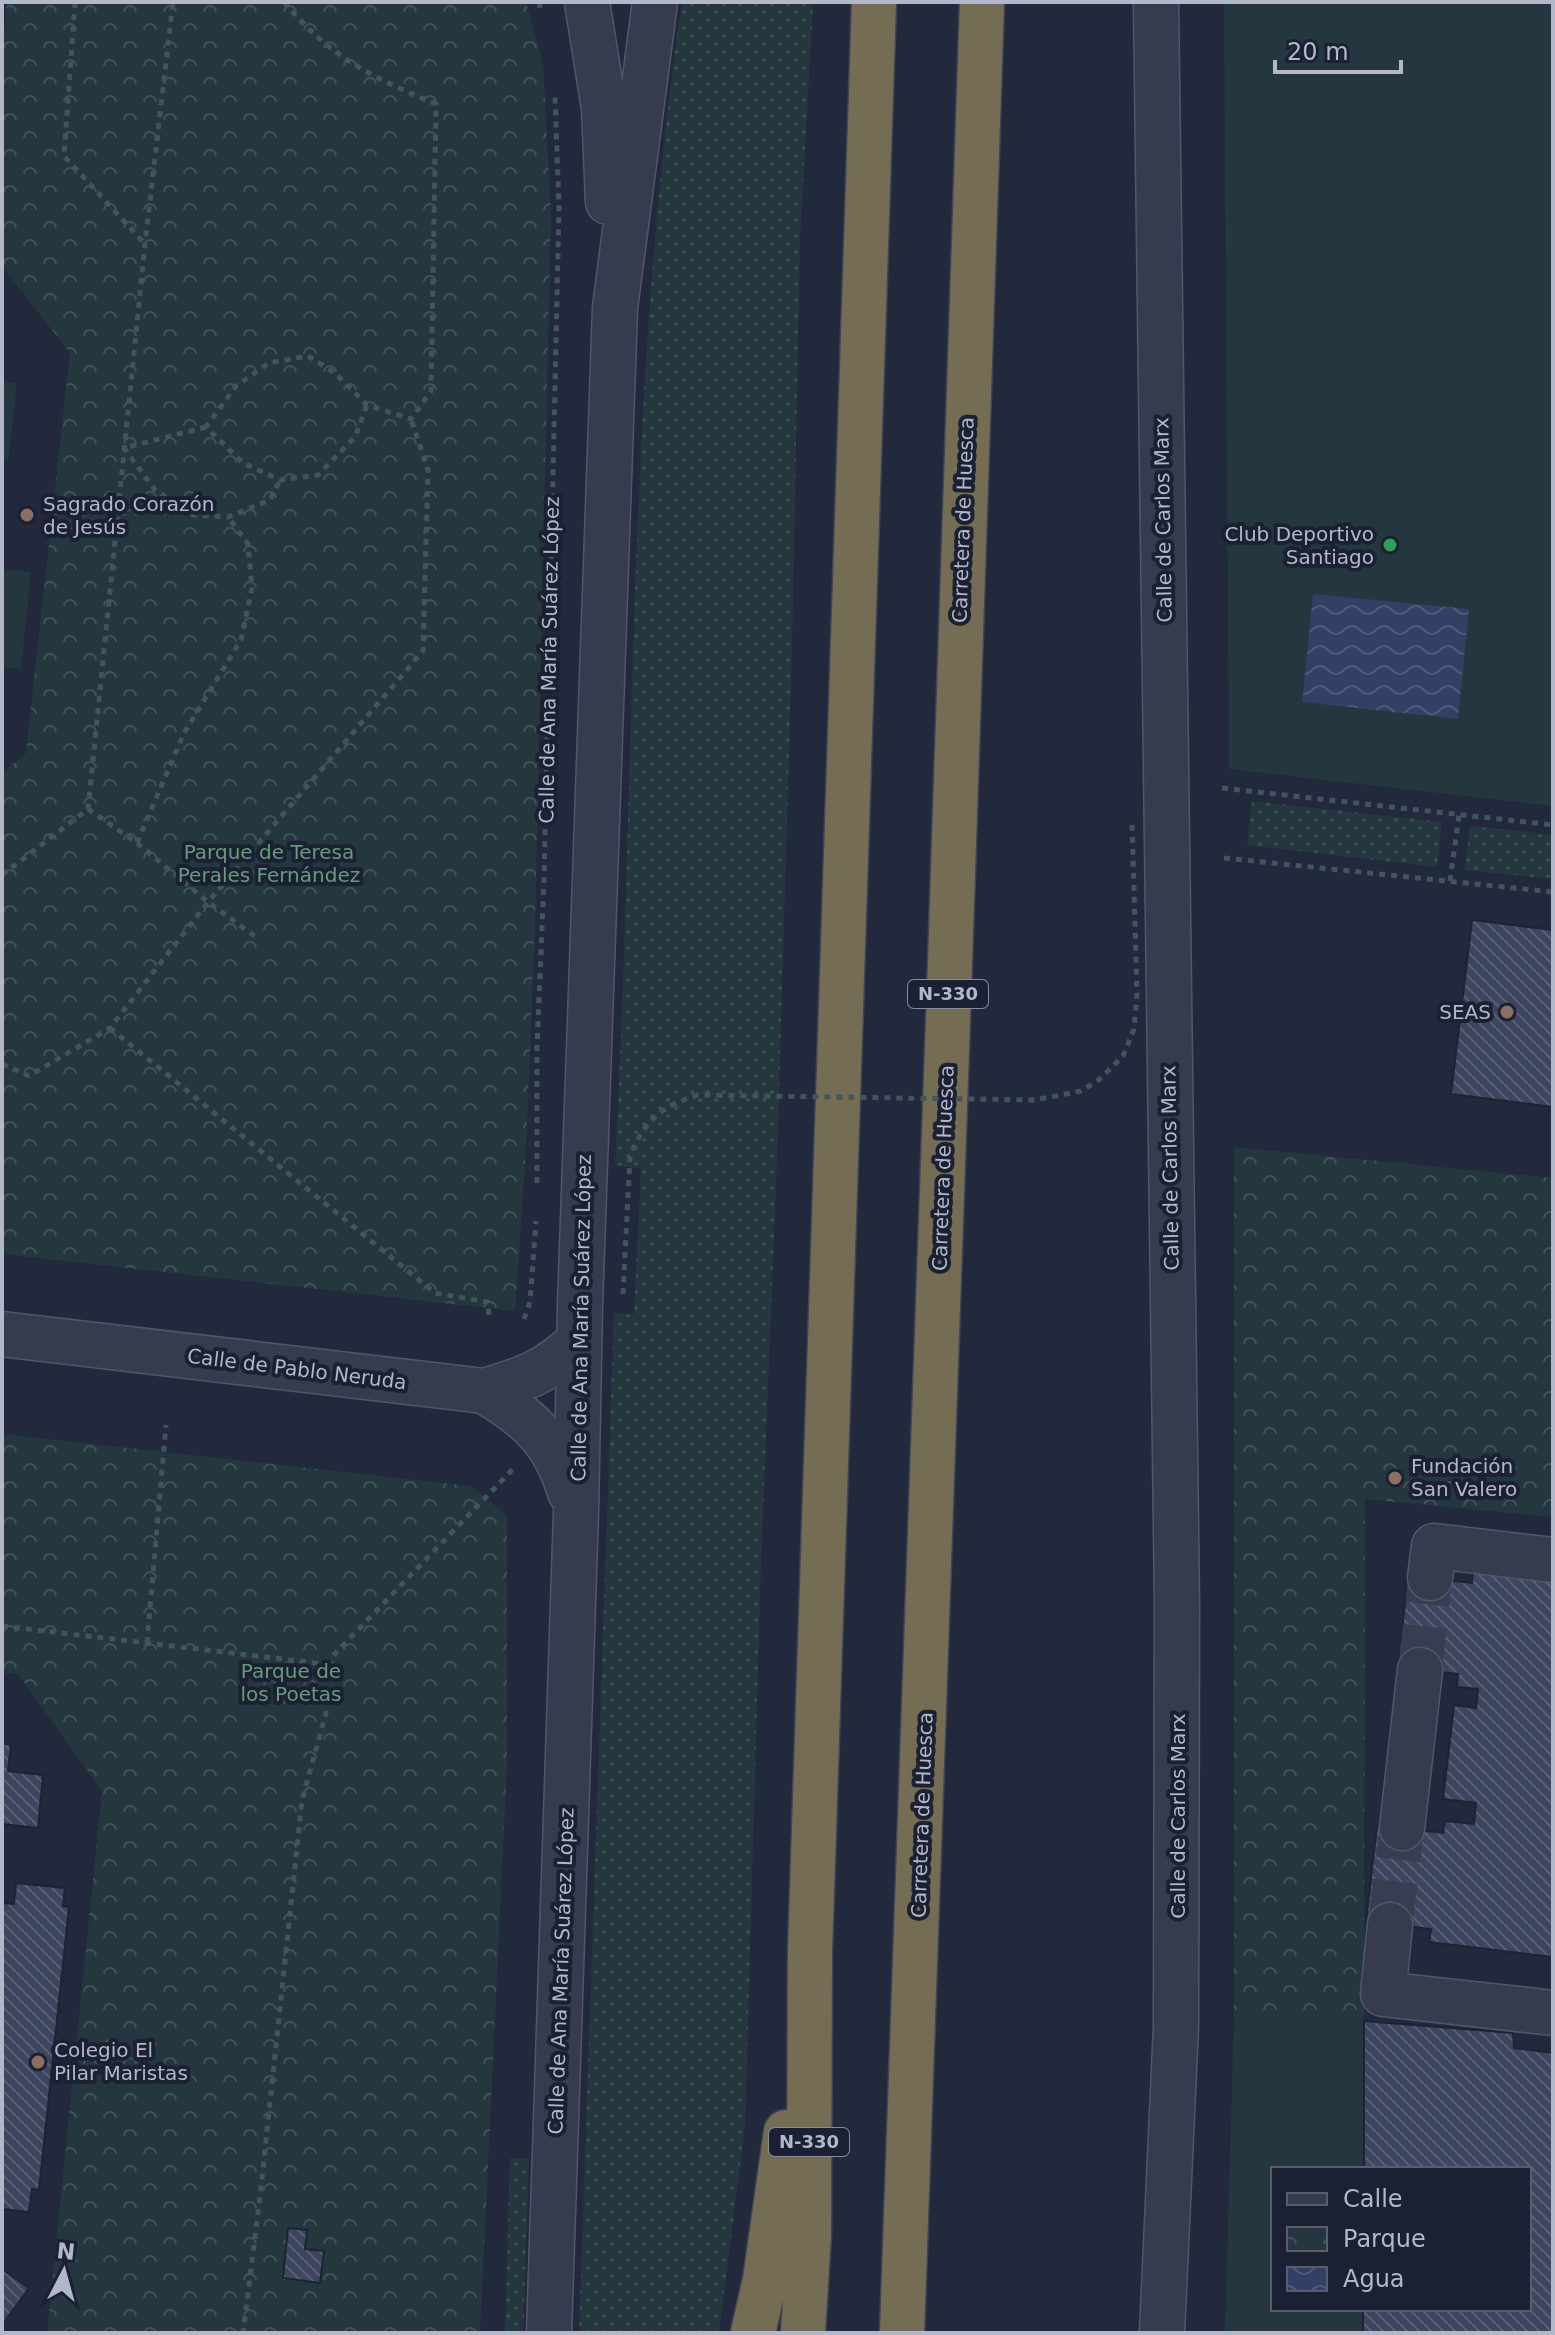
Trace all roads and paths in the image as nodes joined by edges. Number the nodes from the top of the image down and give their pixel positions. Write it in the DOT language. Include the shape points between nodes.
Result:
graph roads {
  1 [pos="75,2"];
  2 [pos="173,2"];
  3 [pos="284,2"];
  4 [pos="539,2"];
  5 [pos="587,2"];
  6 [pos="655,2"];
  7 [pos="874,2"];
  8 [pos="982,2"];
  9 [pos="1156,2"];
  10 [pos="542,15"];
  11 [pos="555,82"];
  12 [pos="145,244"];
  13 [pos="615,308"];
  14 [pos="367,405"];
  15 [pos="411,419"];
  16 [pos="206,427"];
  17 [pos="124,448"];
  18 [pos="280,480"];
  19 [pos="228,517"];
  20 [pos="1222,788"];
  21 [pos="88,809"];
  22 [pos="1459,815"];
  23 [pos="1132,820"];
  24 [pos="1553,825"];
  25 [pos="137,843"];
  26 [pos="1224,858"];
  27 [pos="2,875"];
  28 [pos="1450,881"];
  29 [pos="1553,892"];
  30 [pos="208,902"];
  31 [pos="256,937"];
  32 [pos="110,1028"];
  33 [pos="2,1064"];
  34 [pos="537,1185"];
  35 [pos="536,1215"];
  36 [pos="623,1294"];
  37 [pos="489,1317"];
  38 [pos="524,1319"];
  39 [pos="2,1334"];
  40 [pos="579,1341"];
  41 [pos="484,1391"];
  42 [pos="166,1425"];
  43 [pos="516,1466"];
  44 [pos="576,1512"];
  45 [pos="1553,1560"];
  46 [pos="1430,1578"];
  47 [pos="2,1626"];
  48 [pos="147,1643"];
  49 [pos="325,1664"];
  50 [pos="1420,1670"];
  51 [pos="1402,1828"];
  52 [pos="1390,1925"];
  53 [pos="810,1951"];
  54 [pos="1553,2013"];
  55 [pos="243,2333"];
  56 [pos="549,2333"];
  57 [pos="753,2333"];
  58 [pos="803,2333"];
  59 [pos="902,2333"];
  60 [pos="1162,2333"];
  1 -- 12 [label="path" via="64,156"];
  2 -- 12 [label="path"];
  3 -- 15 [label="path" via="353,66 436,104 431,391"];
  4 -- 10 [label="path"];
  5 -- 13 [label="street, Calle de Ana María Suárez López" via="604,108"];
  6 -- 13 [label="street, Calle de Ana María Suárez López"];
  7 -- 53 [label="highway, N-330"];
  8 -- 59 [label="highway, Carretera de Huesca / N-330"];
  9 -- 60 [label="street, Calle de Carlos Marx" via="1178,1650 1177,2012"];
  11 -- 34 [label="path, Calle de Ana María Suárez López" via="559,207"];
  12 -- 17 [label="path"];
  13 -- 40 [label="street, Calle de Ana María Suárez López"];
  14 -- 15 [label="path"];
  14 -- 16 [label="path" via="335,373 308,356 269,363 236,386"];
  14 -- 18 [label="path" via="355,437 318,475"];
  15 -- 30 [label="path" via="428,470 423,651"];
  16 -- 17 [label="path"];
  16 -- 18 [label="path" via="243,463"];
  17 -- 19 [label="path" via="155,490 193,515"];
  17 -- 21 [label="path"];
  18 -- 19 [label="path" via="270,500"];
  19 -- 25 [label="path" via="248,544 252,588 241,640 184,733"];
  20 -- 22 [label="path"];
  21 -- 25 [label="path"];
  21 -- 27 [label="path"];
  22 -- 24 [label="path"];
  22 -- 28 [label="path"];
  23 -- 36 [label="path, bridge" via="1134,1029 1123,1056 1100,1079 1081,1091 1035,1100 697,1095 672,1103 655,1115 630,1157"];
  25 -- 30 [label="path"];
  26 -- 28 [label="path"];
  28 -- 29 [label="path"];
  30 -- 31 [label="path"];
  30 -- 32 [label="path"];
  32 -- 33 [label="path" via="29,1076"];
  32 -- 37 [label="path" via="435,1293 488,1302"];
  35 -- 38 [label="path" via="530,1302"];
  39 -- 41 [label="street, Calle de Pablo Neruda"];
  40 -- 41 [label="street, Calle de Pablo Neruda" via="539,1373"];
  40 -- 44 [label="street, Calle de Ana María Suárez López"];
  41 -- 44 [label="street, Calle de Ana María Suárez López" via="543,1435 565,1474"];
  42 -- 48 [label="path"];
  43 -- 49 [label="path"];
  44 -- 56 [label="street, Calle de Ana María Suárez López"];
  45 -- 46 [label="street" via="1434,1546"];
  47 -- 48 [label="path"];
  48 -- 49 [label="path"];
  49 -- 55 [label="path" via="326,1713 302,1800"];
  50 -- 51 [label="street"];
  52 -- 54 [label="street" via="1383,1994"];
  53 -- 57 [label="highway" via="773,2233"];
  53 -- 58 [label="highway, N-330" via="809,2234"];
}
